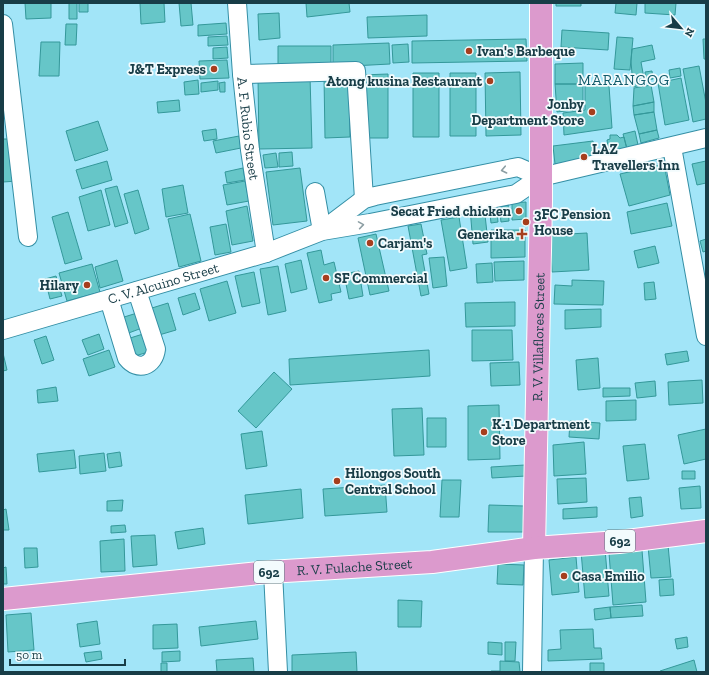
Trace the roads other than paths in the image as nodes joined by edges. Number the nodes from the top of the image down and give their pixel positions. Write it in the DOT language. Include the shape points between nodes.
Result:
graph roads {
  1 [pos="237,3"];
  2 [pos="541,3"];
  3 [pos="3,24"];
  4 [pos="242,74"];
  5 [pos="706,138"];
  6 [pos="672,147"];
  7 [pos="541,177"];
  8 [pos="315,192"];
  9 [pos="364,199"];
  10 [pos="322,231"];
  11 [pos="28,236"];
  12 [pos="266,253"];
  13 [pos="138,291"];
  14 [pos="109,299"];
  15 [pos="3,330"];
  16 [pos="706,336"];
  17 [pos="706,531"];
  18 [pos="534,548"];
  19 [pos="273,572"];
  20 [pos="3,599"];
  21 [pos="278,672"];
  22 [pos="532,672"];
  1 -- 4 [label="street, A. F. Rubio Street"];
  2 -- 7 [label="main road, R. V. Villaflores Street"];
  3 -- 11 [label="street"];
  4 -- 9 [label="street" via="356,71"];
  4 -- 12 [label="street, A. F. Rubio Street" via="250,150"];
  5 -- 6 [label="street, C. V. Alcuino Street"];
  6 -- 7 [label="street, C. V. Alcuino Street"];
  6 -- 16 [label="street"];
  7 -- 9 [label="street, C. V. Alcuino Street, one-way" via="518,167"];
  10 -- 7 [label="street, C. V. Alcuino Street, one-way" via="516,194"];
  7 -- 18 [label="main road, R. V. Villaflores Street"];
  8 -- 10 [label="street"];
  9 -- 10 [label="street, C. V. Alcuino Street"];
  10 -- 12 [label="street, C. V. Alcuino Street"];
  12 -- 13 [label="street, C. V. Alcuino Street"];
  13 -- 14 [label="street, C. V. Alcuino Street"];
  13 -- 14 [label="street" via="156,349 153,359 146,365 135,365 127,358"];
  14 -- 15 [label="street, C. V. Alcuino Street"];
  17 -- 18 [label="main road, R. V. Fulache Street / 692" via="619,542"];
  18 -- 19 [label="main road, R. V. Fulache Street / 692" via="432,562"];
  18 -- 22 [label="street, R. V. Villaflores Street"];
  19 -- 20 [label="main road, R. V. Fulache Street / 692"];
  19 -- 21 [label="street"];
}
